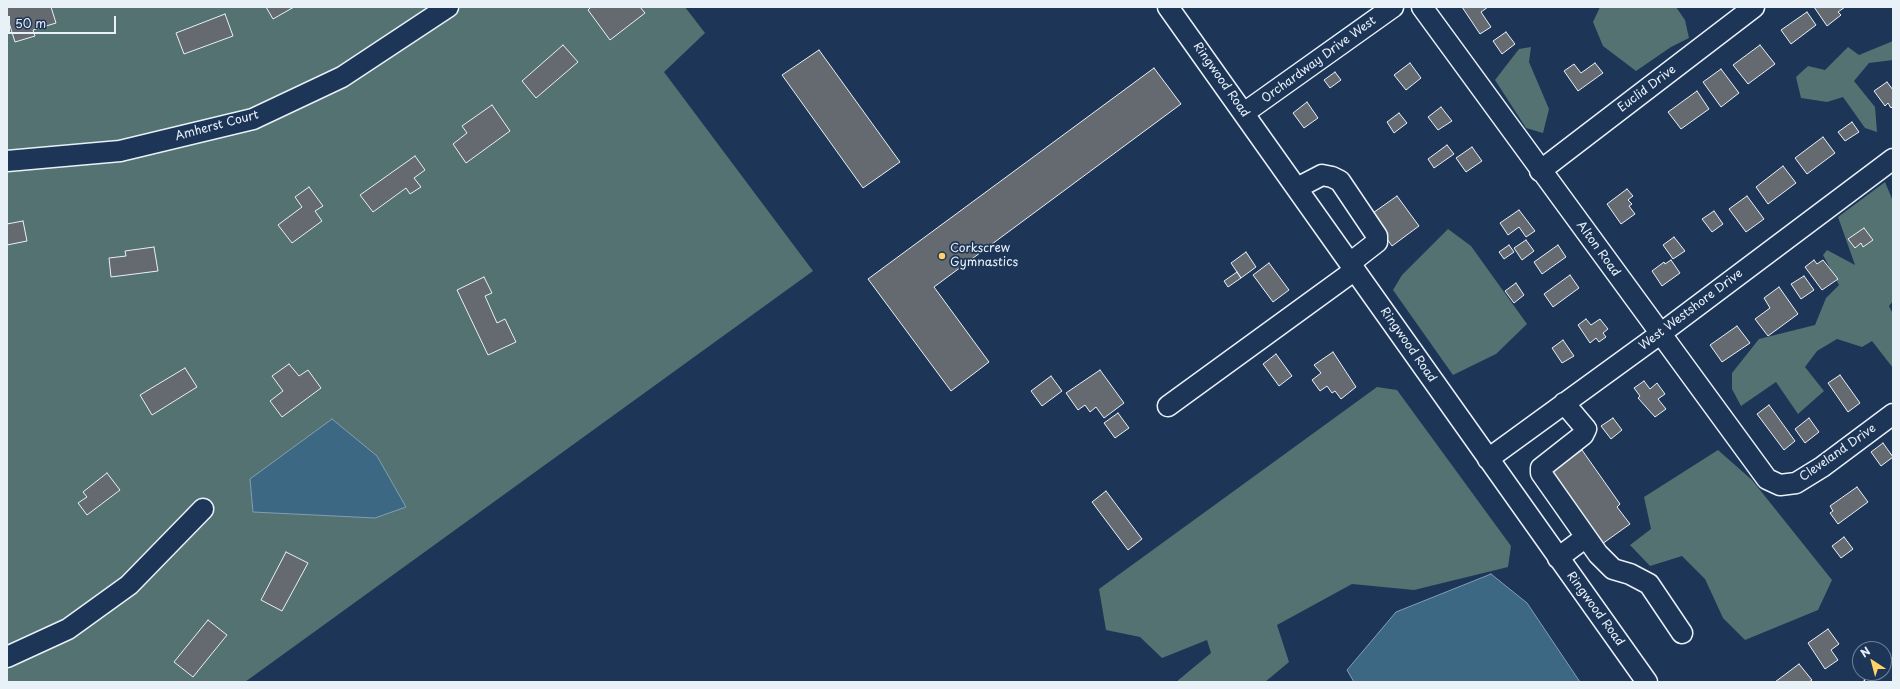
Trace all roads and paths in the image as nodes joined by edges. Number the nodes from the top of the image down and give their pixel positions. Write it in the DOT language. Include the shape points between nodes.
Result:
graph roads {
  1 [pos="448,7"];
  2 [pos="1168,7"];
  3 [pos="1393,7"];
  4 [pos="1422,7"];
  5 [pos="1754,7"];
  6 [pos="1244,113"];
  7 [pos="1893,159"];
  8 [pos="7,161"];
  9 [pos="1540,171"];
  10 [pos="1297,188"];
  11 [pos="1352,266"];
  12 [pos="1660,334"];
  13 [pos="1564,403"];
  14 [pos="1168,406"];
  15 [pos="1893,414"];
  16 [pos="1488,460"];
  17 [pos="1780,484"];
  18 [pos="203,509"];
  19 [pos="1586,536"];
  20 [pos="1558,558"];
  21 [pos="1682,633"];
  22 [pos="7,657"];
  23 [pos="1893,669"];
  24 [pos="1647,682"];
  25 [pos="1875,682"];
  1 -- 8 [label="street, Amherst Court" via="342,77 252,119 120,151"];
  2 -- 6 [label="street, Ringwood Road"];
  3 -- 6 [label="street, Orchardway Drive West"];
  4 -- 9 [label="street, Alton Road"];
  5 -- 9 [label="street, Euclid Drive"];
  6 -- 10 [label="street, Ringwood Road"];
  7 -- 12 [label="street, West Westshore Drive"];
  9 -- 12 [label="street, Alton Road"];
  10 -- 11 [label="street, Ringwood Road"];
  10 -- 11 [label="street" via="1322,175 1340,181 1377,236 1377,242"];
  11 -- 14 [label="street"];
  11 -- 16 [label="street, Ringwood Road"];
  12 -- 13 [label="street, West Westshore Drive"];
  12 -- 17 [label="street, Alton Road" via="1767,479"];
  13 -- 16 [label="street, West Westshore Drive"];
  13 -- 19 [label="street" via="1586,429 1541,468 1541,473"];
  15 -- 17 [label="street, Cleveland Drive" via="1822,467 1796,483"];
  16 -- 20 [label="street, Ringwood Road"];
  18 -- 22 [label="street" via="129,585 68,629"];
  19 -- 20 [label="street"];
  19 -- 21 [label="street" via="1598,554 1613,569 1649,584"];
  20 -- 24 [label="street, Ringwood Road"];
  23 -- 25 [label="street"];
}
